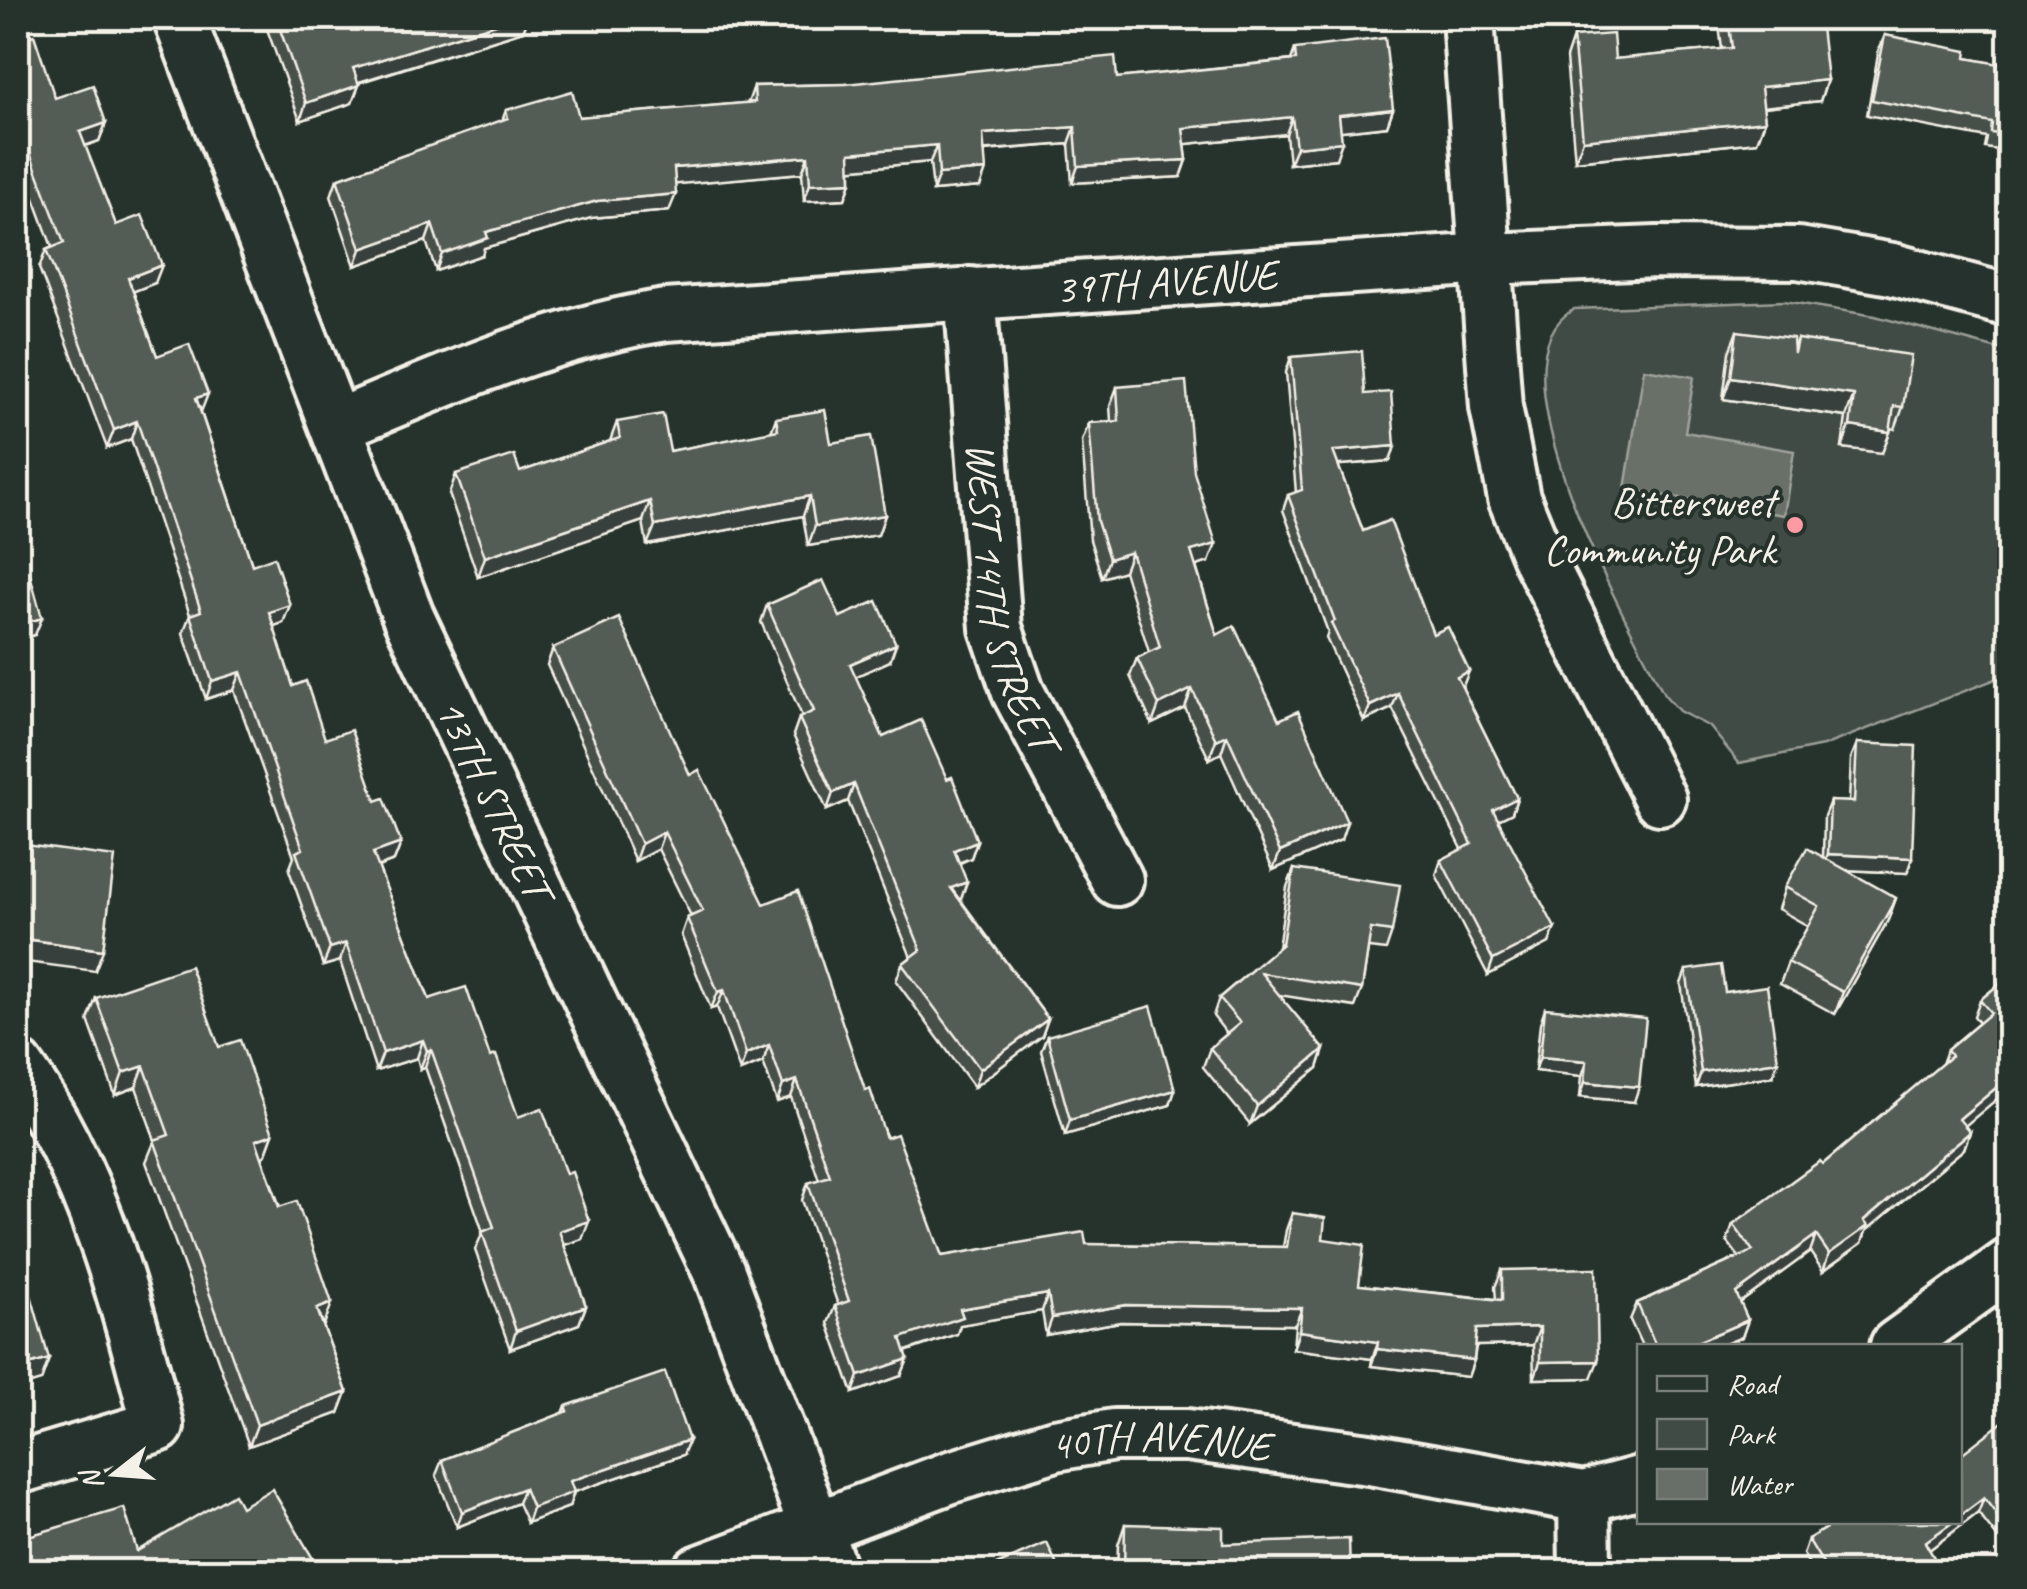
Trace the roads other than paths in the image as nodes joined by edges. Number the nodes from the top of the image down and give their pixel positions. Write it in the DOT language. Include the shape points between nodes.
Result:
graph roads {
  1 [pos="179,18"];
  2 [pos="1468,18"];
  3 [pos="1486,259"];
  4 [pos="970,293"];
  5 [pos="2010,301"];
  6 [pos="338,424"];
  7 [pos="1660,799"];
  8 [pos="1117,880"];
  9 [pos="18,1067"];
  10 [pos="2010,1264"];
  11 [pos="1899,1344"];
  12 [pos="18,1468"];
  13 [pos="1637,1483"];
  14 [pos="1584,1496"];
  15 [pos="824,1549"];
  16 [pos="698,1572"];
  17 [pos="1585,1572"];
  1 -- 6 [label="street, 13TH STREET"];
  2 -- 3 [label="street"];
  3 -- 4 [label="street, 39TH AVENUE"];
  3 -- 5 [label="street, 39TH AVENUE" via="1798,253 1892,268"];
  3 -- 7 [label="street" via="1496,407 1514,498"];
  4 -- 6 [label="street, 39TH AVENUE" via="610,323 485,363"];
  4 -- 8 [label="street, WEST 14TH STREET" via="996,628 1018,692"];
  6 -- 15 [label="street, 13TH STREET" via="408,616 719,1272"];
  9 -- 12 [label="street" via="48,1108 123,1289 158,1426"];
  10 -- 11 [label="street"];
  13 -- 14 [label="street, 40TH AVENUE"];
  14 -- 15 [label="street, 40TH AVENUE" via="1368,1459 1205,1438 1114,1435 1037,1450"];
  14 -- 17 [label="street"];
  15 -- 16 [label="street, 40TH AVENUE"];
}
